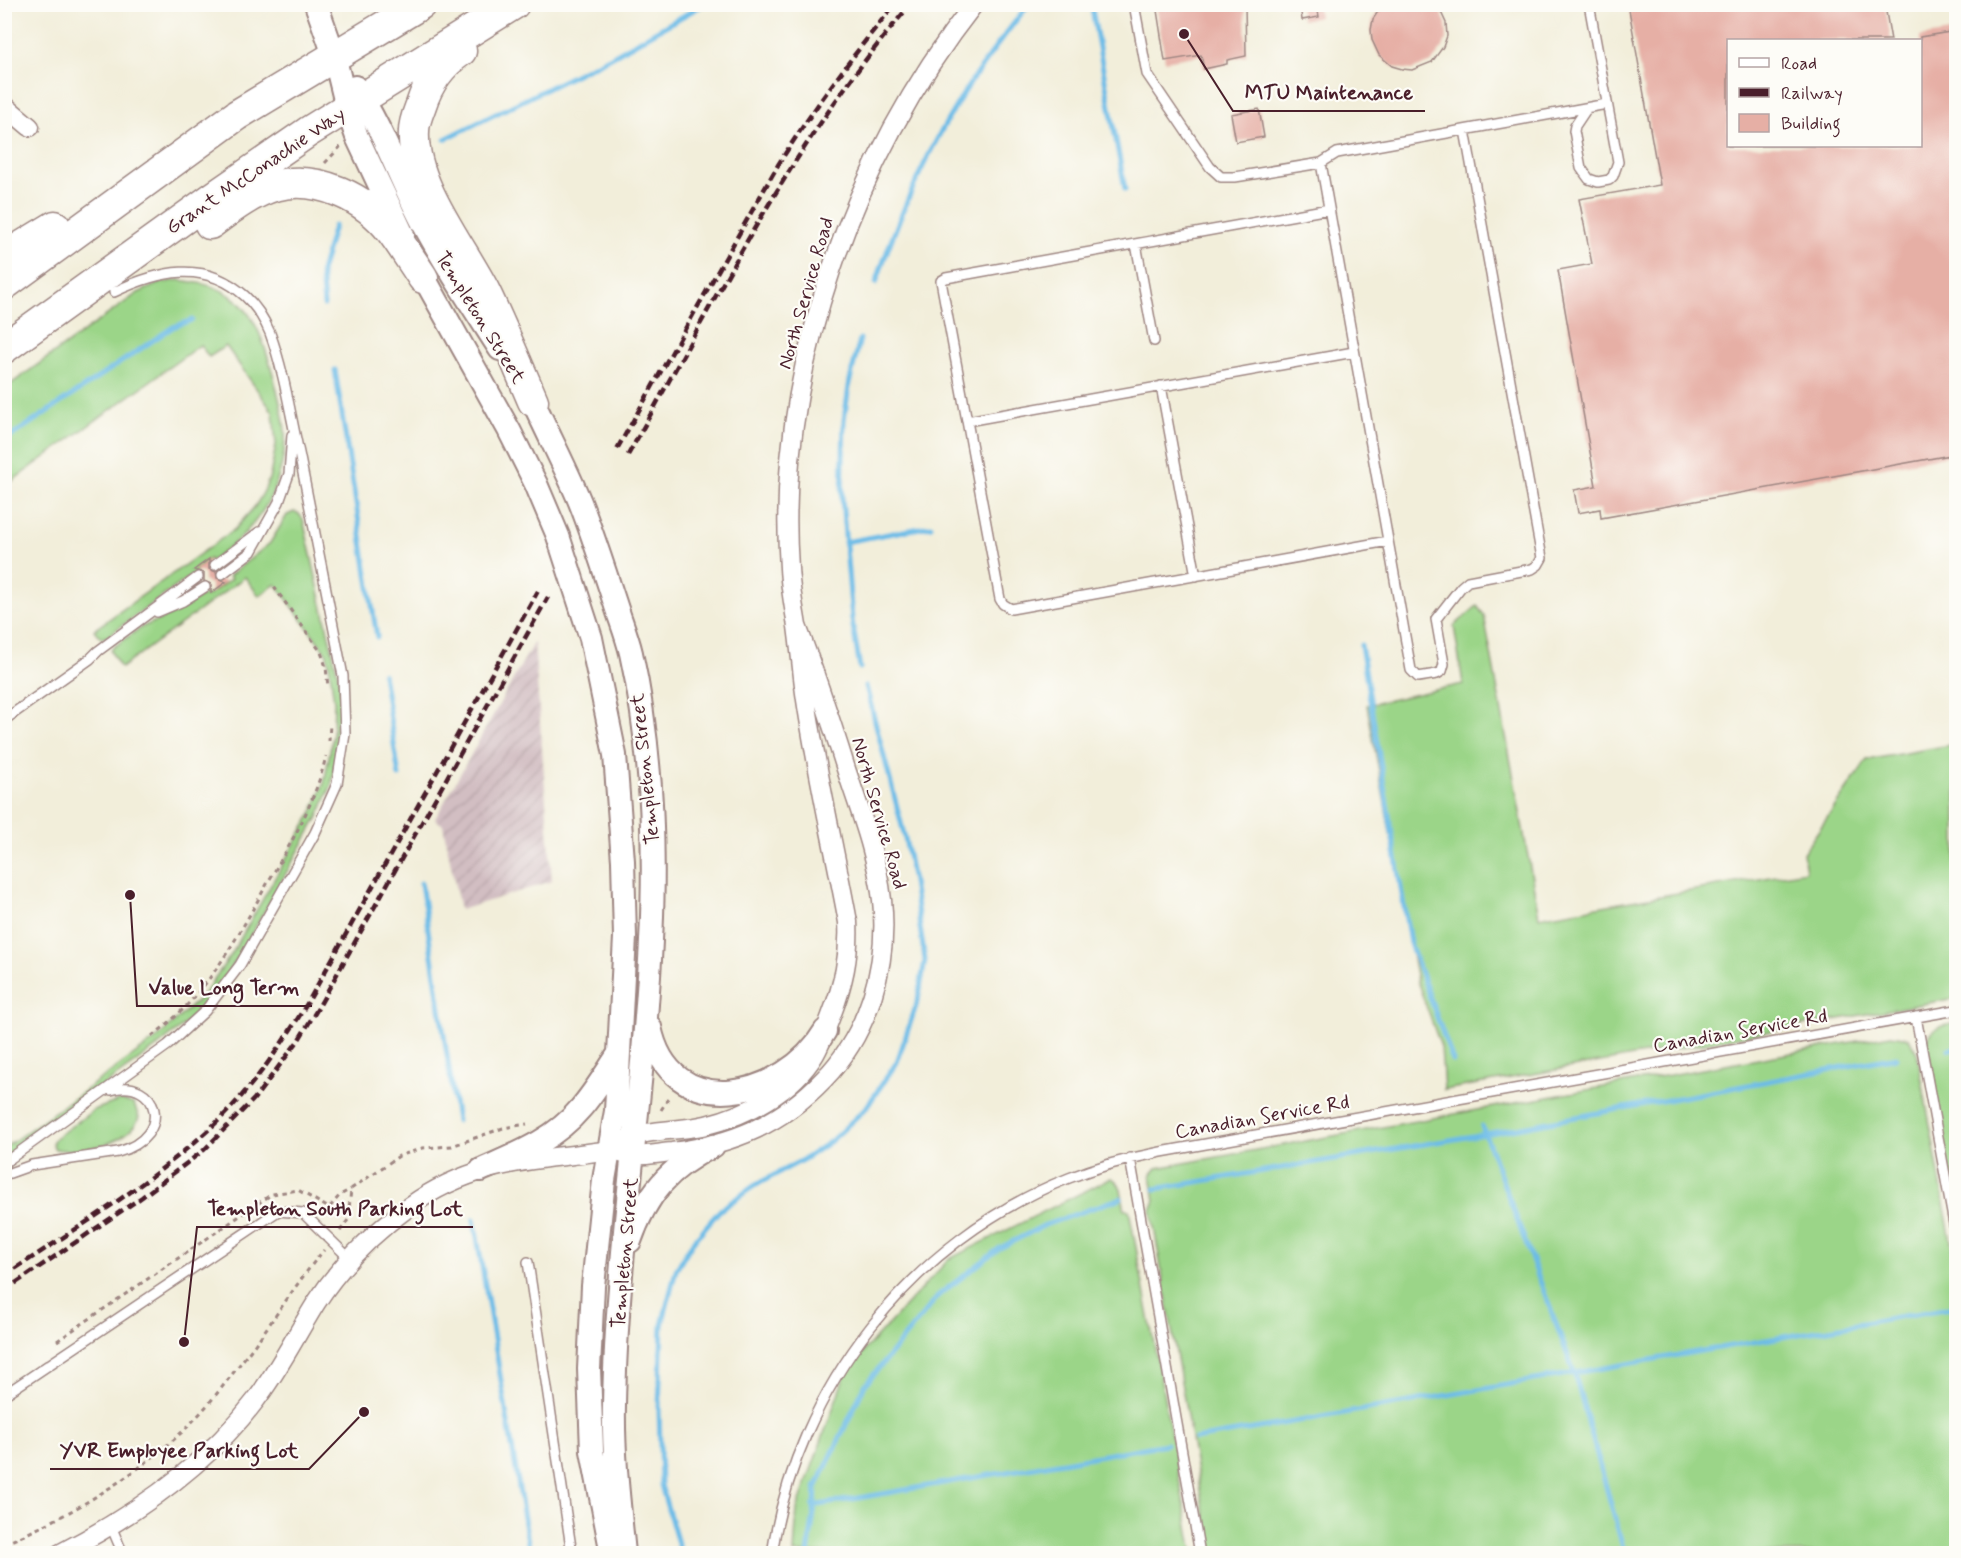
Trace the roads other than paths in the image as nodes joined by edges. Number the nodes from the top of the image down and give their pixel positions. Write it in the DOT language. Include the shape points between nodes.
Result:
graph roads {
  1 [pos="316,4"];
  2 [pos="421,4"];
  3 [pos="514,4"];
  4 [pos="535,4"];
  5 [pos="974,4"];
  6 [pos="1134,4"];
  7 [pos="1589,4"];
  8 [pos="334,55"];
  9 [pos="355,103"];
  10 [pos="1607,104"];
  11 [pos="4,105"];
  12 [pos="1587,108"];
  13 [pos="237,115"];
  14 [pos="30,128"];
  15 [pos="1465,130"];
  16 [pos="1321,163"];
  17 [pos="1329,209"];
  18 [pos="1136,244"];
  19 [pos="4,257"];
  20 [pos="423,278"];
  21 [pos="4,285"];
  22 [pos="114,292"];
  23 [pos="1154,341"];
  24 [pos="4,348"];
  25 [pos="1354,352"];
  26 [pos="4,364"];
  27 [pos="1161,386"];
  28 [pos="533,400"];
  29 [pos="967,421"];
  30 [pos="292,423"];
  31 [pos="269,522"];
  32 [pos="1388,541"];
  33 [pos="215,565"];
  34 [pos="222,574"];
  35 [pos="1196,576"];
  36 [pos="198,577"];
  37 [pos="205,587"];
  38 [pos="147,616"];
  39 [pos="797,626"];
  40 [pos="4,720"];
  41 [pos="646,1010"];
  42 [pos="1956,1010"];
  43 [pos="1917,1017"];
  44 [pos="825,1031"];
  45 [pos="618,1055"];
  46 [pos="106,1091"];
  47 [pos="634,1145"];
  48 [pos="713,1146"];
  49 [pos="609,1151"];
  50 [pos="1130,1158"];
  51 [pos="4,1163"];
  52 [pos="481,1170"];
  53 [pos="4,1175"];
  54 [pos="1956,1236"];
  55 [pos="349,1258"];
  56 [pos="528,1262"];
  57 [pos="620,1292"];
  58 [pos="4,1395"];
  59 [pos="111,1526"];
  60 [pos="122,1553"];
  61 [pos="59,1554"];
  62 [pos="572,1554"];
  63 [pos="612,1554"];
  64 [pos="624,1554"];
  65 [pos="772,1554"];
  66 [pos="1200,1554"];
  1 -- 8 [label="street, Templeton Street"];
  2 -- 8 [label="main road"];
  3 -- 9 [label="main road, Grant McConachie Way"];
  4 -- 28 [label="main road" via="446,63 428,87 413,134 422,179 484,292"];
  5 -- 39 [label="street, North Service Road" via="887,138 852,213 826,288 806,363 789,476 789,570"];
  6 -- 16 [label="lane" via="1147,74 1217,174 1226,178"];
  7 -- 10 [label="lane"];
  8 -- 9 [label="street, Templeton Street"];
  8 -- 13 [label="main road"];
  9 -- 20 [label="street, Templeton Street" via="357,137"];
  9 -- 24 [label="main road, Grant McConachie Way" via="211,199"];
  9 -- 28 [label="street, Templeton Street" via="468,300"];
  10 -- 12 [label="lane"];
  10 -- 12 [label="lane" via="1617,167 1613,176 1603,181 1589,179 1581,168 1574,131"];
  11 -- 14 [label="street"];
  12 -- 15 [label="lane"];
  13 -- 19 [label="main road"];
  13 -- 21 [label="main road"];
  15 -- 16 [label="lane" via="1337,153"];
  15 -- 32 [label="lane" via="1542,558 1532,569 1464,584 1436,619 1442,670 1418,677 1411,670"];
  16 -- 17 [label="lane"];
  17 -- 18 [label="lane"];
  17 -- 25 [label="lane"];
  18 -- 23 [label="lane"];
  18 -- 29 [label="lane" via="941,281"];
  20 -- 22 [label="main road" via="391,231 367,208 333,190 300,183 272,187 236,205"];
  20 -- 45 [label="street, Templeton Street" via="536,484 558,536 591,638 615,755 620,810 625,937"];
  22 -- 26 [label="main road"];
  22 -- 30 [label="lane" via="152,276 182,271 211,276 237,289 255,307 269,333"];
  25 -- 27 [label="lane"];
  25 -- 32 [label="lane"];
  27 -- 29 [label="lane"];
  27 -- 35 [label="lane"];
  28 -- 41 [label="street, Templeton Street" via="580,502 631,652 652,825"];
  29 -- 35 [label="lane" via="1000,599 1006,607 1016,609"];
  30 -- 31 [label="lane" via="289,474"];
  30 -- 46 [label="lane" via="343,676 345,734 336,784 315,832 220,993 192,1025"];
  31 -- 33 [label="lane"];
  31 -- 34 [label="lane" via="251,552"];
  32 -- 35 [label="lane"];
  36 -- 38 [label="lane"];
  37 -- 38 [label="lane"];
  38 -- 40 [label="lane"];
  39 -- 44 [label="street, North Service Road" via="806,695 849,922 845,972"];
  39 -- 48 [label="street, North Service Road" via="873,854 883,912 880,966 862,1023 831,1072 806,1098 777,1118"];
  41 -- 44 [label="street" via="656,1048 666,1066 681,1080 721,1094 758,1085 787,1071 811,1052"];
  41 -- 47 [label="street, Templeton Street"];
  42 -- 43 [label="lane, Canadian Service Rd"];
  43 -- 50 [label="lane, Canadian Service Rd"];
  43 -- 54 [label="lane"];
  44 -- 47 [label="street, North Service Road" via="796,1077 745,1113"];
  45 -- 49 [label="street, Templeton Street" via="616,1111"];
  45 -- 52 [label="street" via="580,1109 562,1126 534,1146"];
  46 -- 51 [label="lane"];
  46 -- 53 [label="lane" via="131,1088 149,1098 154,1120 143,1141 118,1152 32,1165"];
  47 -- 48 [label="street, North Service Road"];
  47 -- 49 [label="street"];
  47 -- 57 [label="street, Templeton Street"];
  48 -- 57 [label="street" via="683,1162 654,1191 627,1249"];
  49 -- 52 [label="street" via="514,1161"];
  49 -- 63 [label="street, Templeton Street" via="593,1286 589,1369 592,1451"];
  50 -- 65 [label="lane, Canadian Service Rd" via="1068,1178 1000,1212 940,1255 895,1297 854,1348 817,1410 783,1500"];
  50 -- 66 [label="lane"];
  52 -- 55 [label="street" via="416,1202"];
  55 -- 58 [label="lane" via="303,1213 278,1211"];
  55 -- 59 [label="street" via="239,1422 188,1472"];
  56 -- 62 [label="lane"];
  57 -- 64 [label="street, Templeton Street" via="614,1408"];
  59 -- 60 [label="lane"];
  59 -- 61 [label="street"];
}
